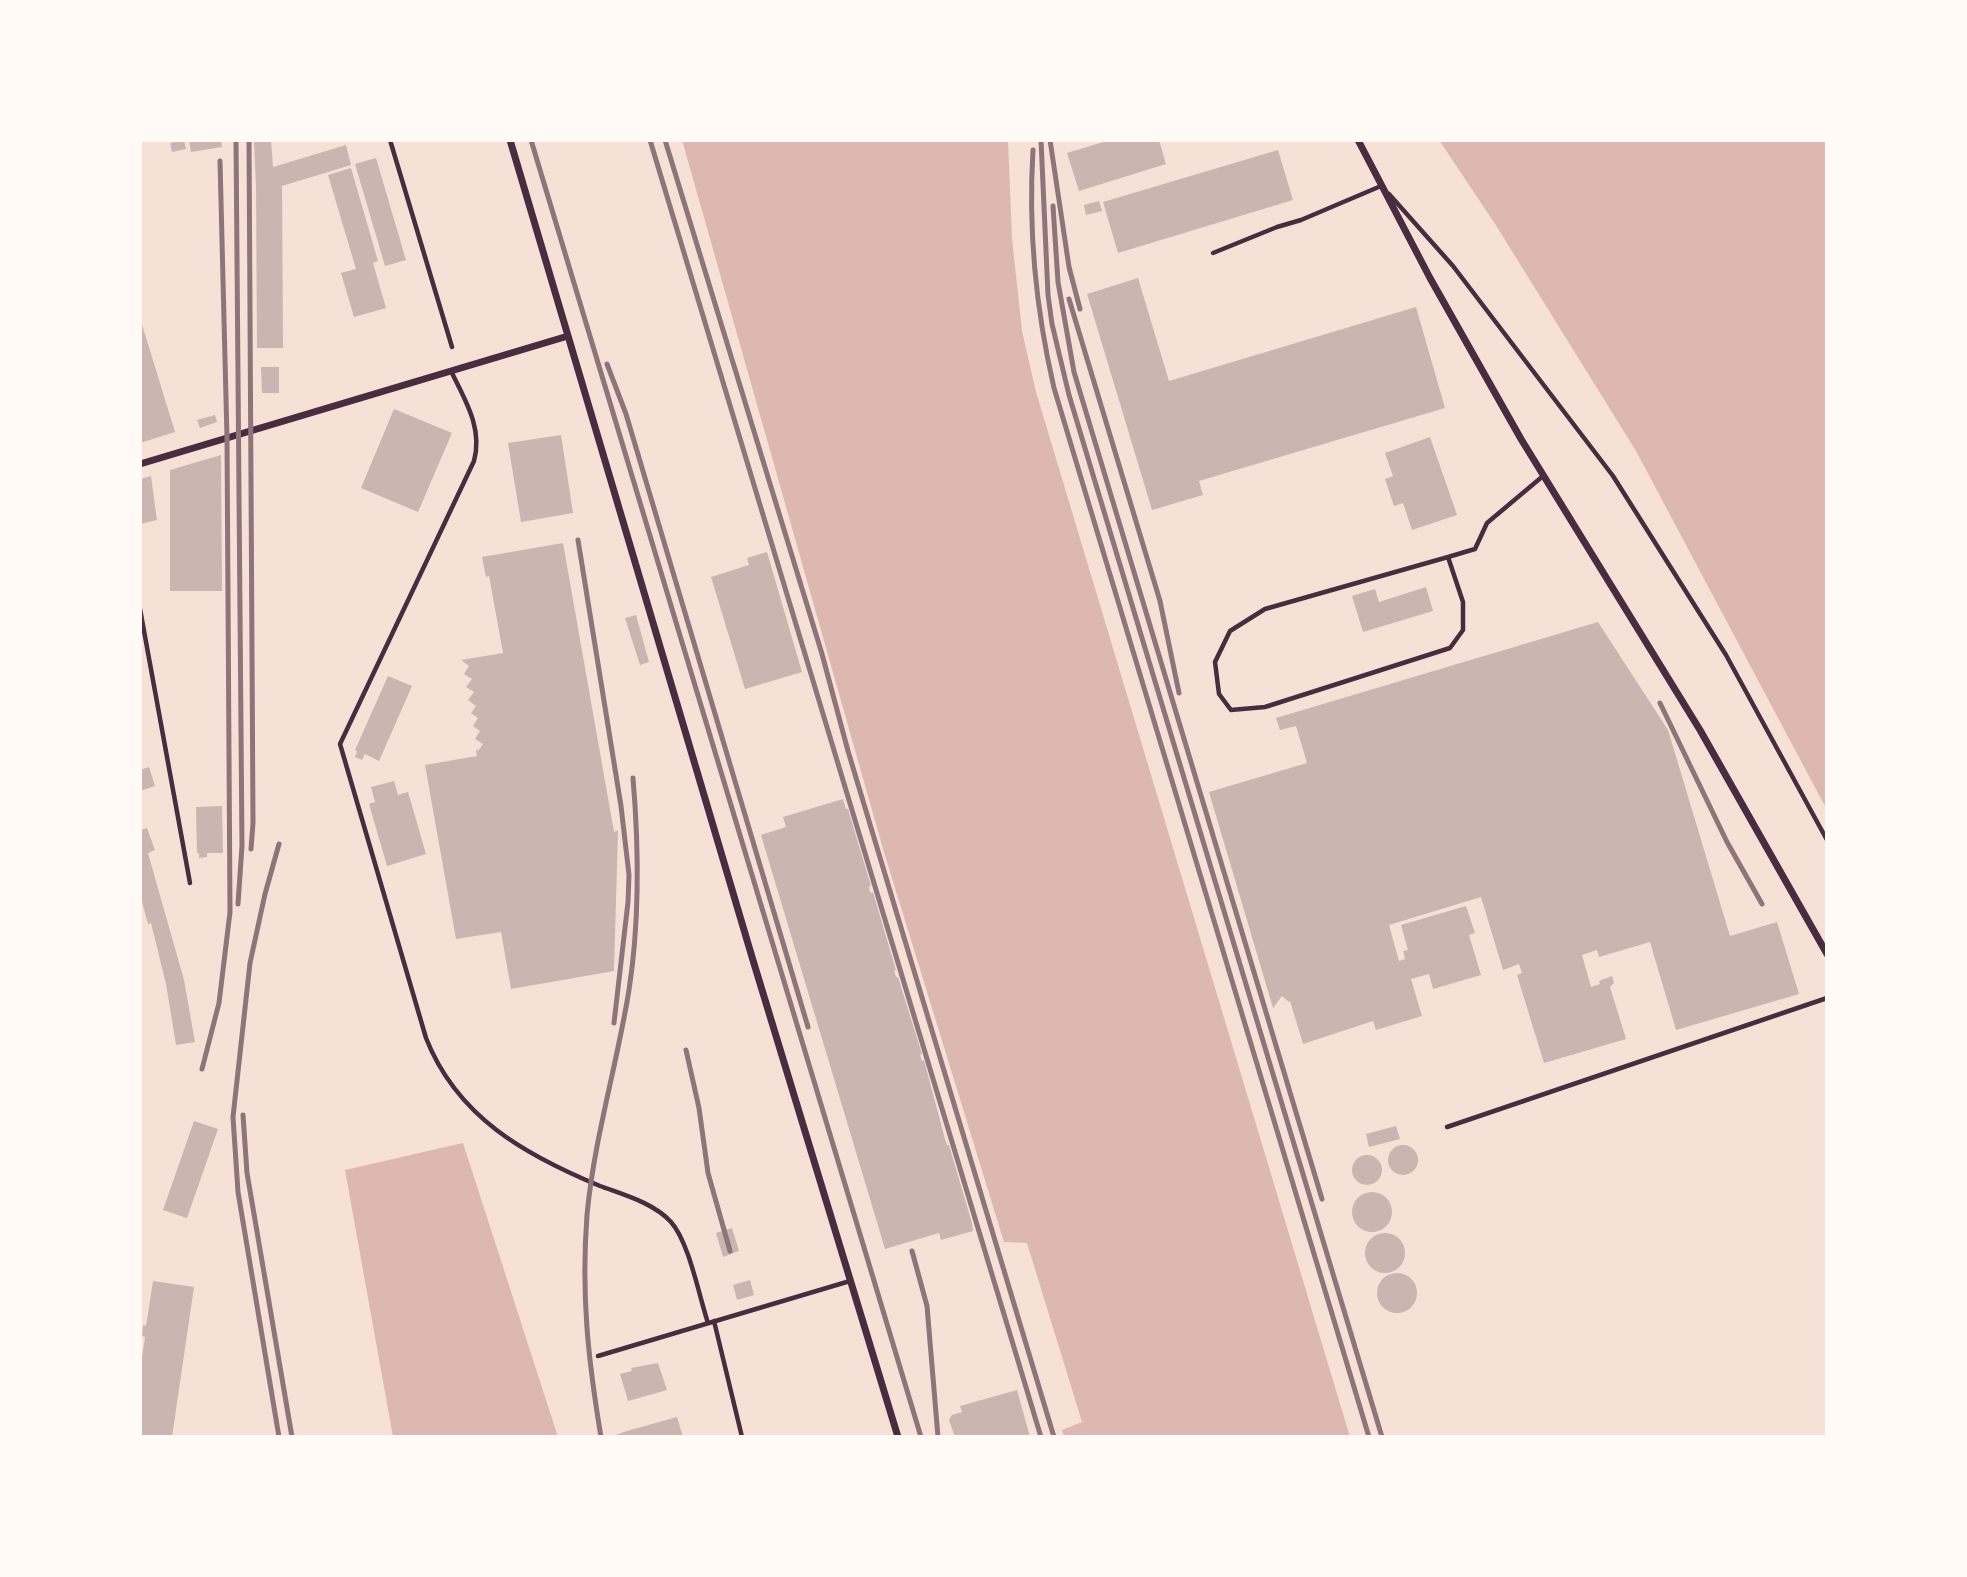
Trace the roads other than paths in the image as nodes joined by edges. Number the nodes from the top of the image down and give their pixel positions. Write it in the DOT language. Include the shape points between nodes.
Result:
graph roads {
  1 [pos="390,140"];
  2 [pos="510,140"];
  3 [pos="1358,140"];
  4 [pos="1381,185"];
  5 [pos="1213,253"];
  6 [pos="568,336"];
  7 [pos="452,347"];
  8 [pos="451,371"];
  9 [pos="140,464"];
  10 [pos="1543,476"];
  11 [pos="1448,557"];
  12 [pos="140,609"];
  13 [pos="1827,839"];
  14 [pos="190,883"];
  15 [pos="1827,954"];
  16 [pos="1827,998"];
  17 [pos="1447,1126"];
  18 [pos="850,1281"];
  19 [pos="711,1322"];
  20 [pos="598,1356"];
  21 [pos="742,1437"];
  22 [pos="898,1437"];
  1 -- 7 [label="lane"];
  2 -- 6 [label="street"];
  3 -- 4 [label="street"];
  4 -- 5 [label="lane"];
  4 -- 10 [label="street"];
  4 -- 13 [label="lane" via="1453,266 1613,476 1726,655"];
  6 -- 8 [label="street"];
  6 -- 18 [label="street"];
  8 -- 9 [label="street"];
  8 -- 19 [label="lane" via="471,411 477,449 474,461 340,744 426,1038 443,1075 482,1120 520,1148 649,1206 669,1220 681,1236"];
  10 -- 11 [label="lane" via="1487,523 1475,549"];
  10 -- 15 [label="street" via="1700,730"];
  11 -- 11 [label="lane" via="1265,609 1230,631 1215,662 1219,694 1231,710 1265,707 1450,648 1463,630 1463,602"];
  12 -- 14 [label="lane"];
  16 -- 17 [label="lane"];
  18 -- 19 [label="lane"];
  18 -- 22 [label="street"];
  19 -- 20 [label="lane"];
  19 -- 21 [label="lane"];
}
